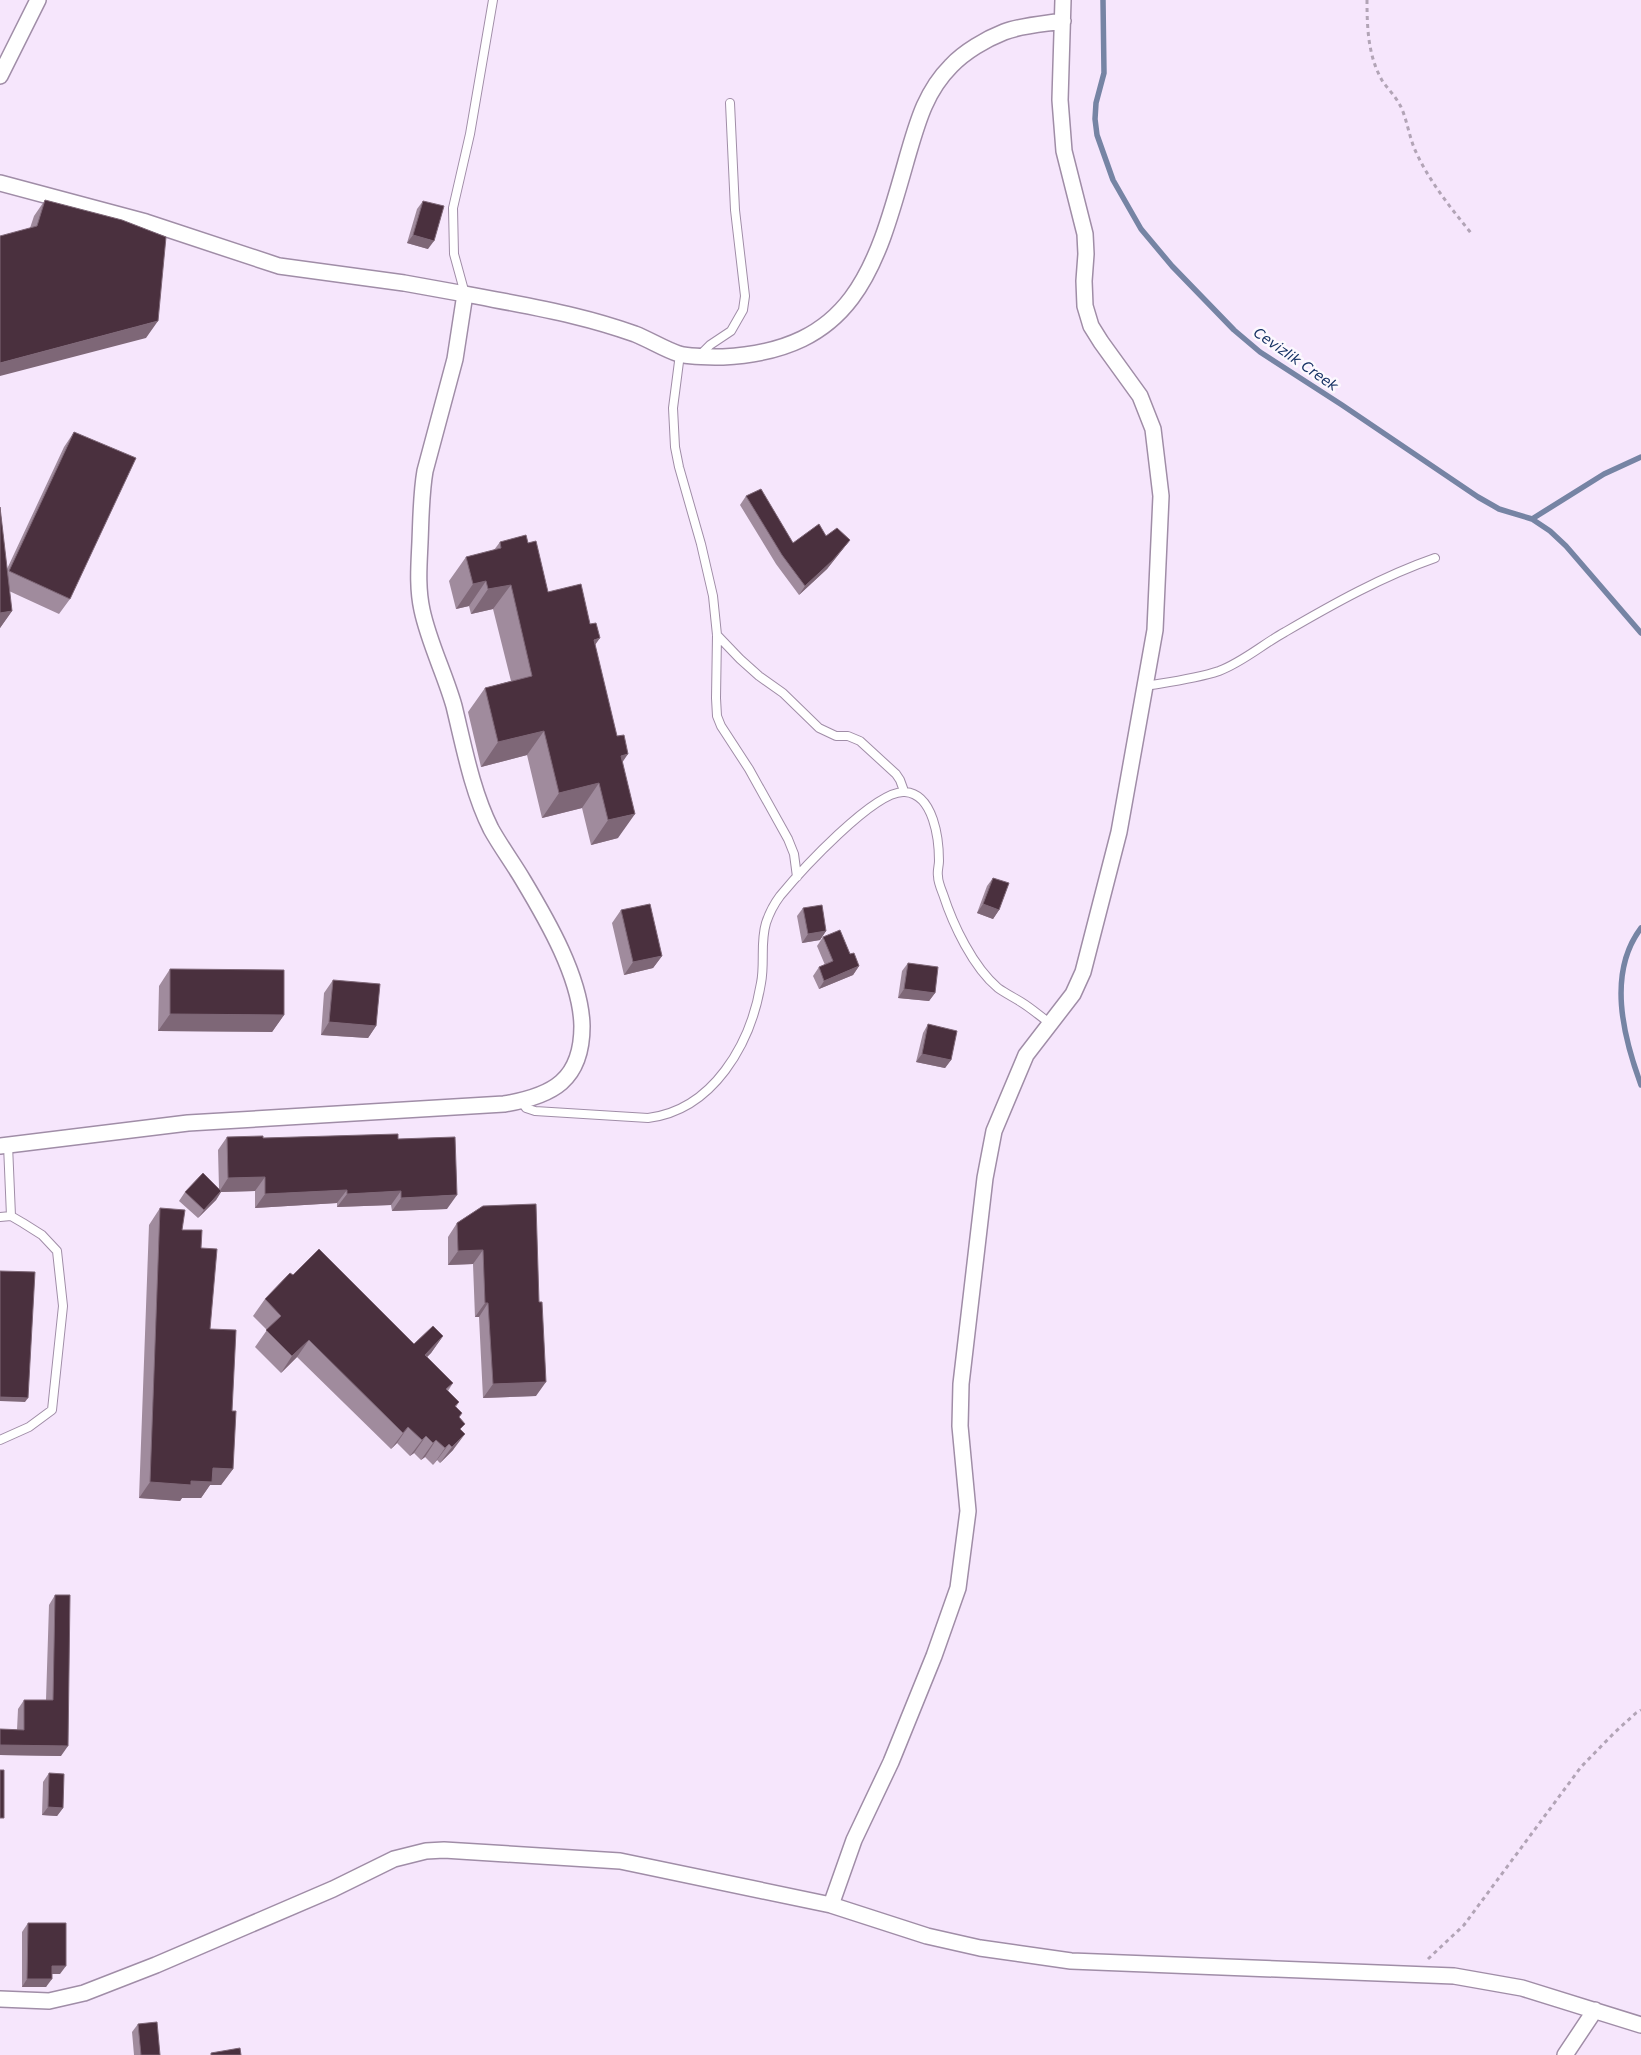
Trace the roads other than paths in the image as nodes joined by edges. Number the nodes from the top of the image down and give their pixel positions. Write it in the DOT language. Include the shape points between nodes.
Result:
graph roads {
  1 [pos="38,0"];
  2 [pos="493,0"];
  3 [pos="1063,0"];
  4 [pos="1063,21"];
  5 [pos="0,76"];
  6 [pos="730,103"];
  7 [pos="0,183"];
  8 [pos="465,294"];
  9 [pos="680,354"];
  10 [pos="699,356"];
  11 [pos="1435,558"];
  12 [pos="717,635"];
  13 [pos="1144,686"];
  14 [pos="904,791"];
  15 [pos="798,877"];
  16 [pos="1051,1024"];
  17 [pos="521,1101"];
  18 [pos="4,1146"];
  19 [pos="11,1216"];
  20 [pos="0,1217"];
  21 [pos="0,1440"];
  22 [pos="831,1905"];
  23 [pos="0,1999"];
  24 [pos="1595,2010"];
  25 [pos="1641,2024"];
  26 [pos="1565,2055"];
  1 -- 5 [label="street"];
  2 -- 8 [label="lane" via="470,134 453,208 454,254"];
  3 -- 4 [label="street"];
  4 -- 10 [label="street" via="1005,32 951,65 932,88 919,115 877,255 862,285 828,323 807,337 766,352"];
  4 -- 13 [label="street" via="1060,100 1064,151 1085,234 1085,306 1091,326 1140,396 1153,429 1161,514 1155,630"];
  6 -- 10 [label="lane" via="735,210 745,296 743,310 731,331"];
  7 -- 8 [label="street" via="146,222 279,266"];
  8 -- 9 [label="street" via="575,316 636,335"];
  8 -- 17 [label="street" via="455,359 423,480 419,597 449,688 481,806 556,940 577,994 582,1026 580,1050 575,1062 562,1082 549,1092"];
  9 -- 10 [label="street"];
  9 -- 12 [label="lane" via="673,408 675,447 708,569"];
  11 -- 13 [label="lane" via="1378,582 1228,667 1196,677"];
  12 -- 14 [label="lane" via="819,728 860,741 896,774"];
  12 -- 15 [label="lane" via="717,716 788,839"];
  13 -- 16 [label="street" via="1119,832 1092,942 1079,983"];
  14 -- 15 [label="lane" via="885,798 862,813"];
  14 -- 16 [label="lane" via="916,796 928,809 938,848 938,876 948,910 966,945 997,986"];
  15 -- 17 [label="lane" via="780,897 766,923 762,980 747,1033 726,1069 702,1095 677,1111 648,1118 535,1111 526,1108"];
  16 -- 22 [label="street" via="1026,1055 1011,1089 994,1131 985,1178 959,1405 968,1511 958,1588 934,1656 891,1762 854,1840"];
  17 -- 18 [label="street" via="431,1110 188,1123"];
  18 -- 19 [label="lane"];
  19 -- 20 [label="lane"];
  19 -- 21 [label="lane" via="42,1235 57,1251 63,1306 52,1410 29,1427"];
  22 -- 23 [label="street" via="620,1861 426,1851 394,1859 84,1994 49,2001"];
  22 -- 24 [label="street" via="927,1936 1028,1956 1071,1961 1454,1976 1522,1988"];
  24 -- 25 [label="street"];
  24 -- 26 [label="street"];
}
